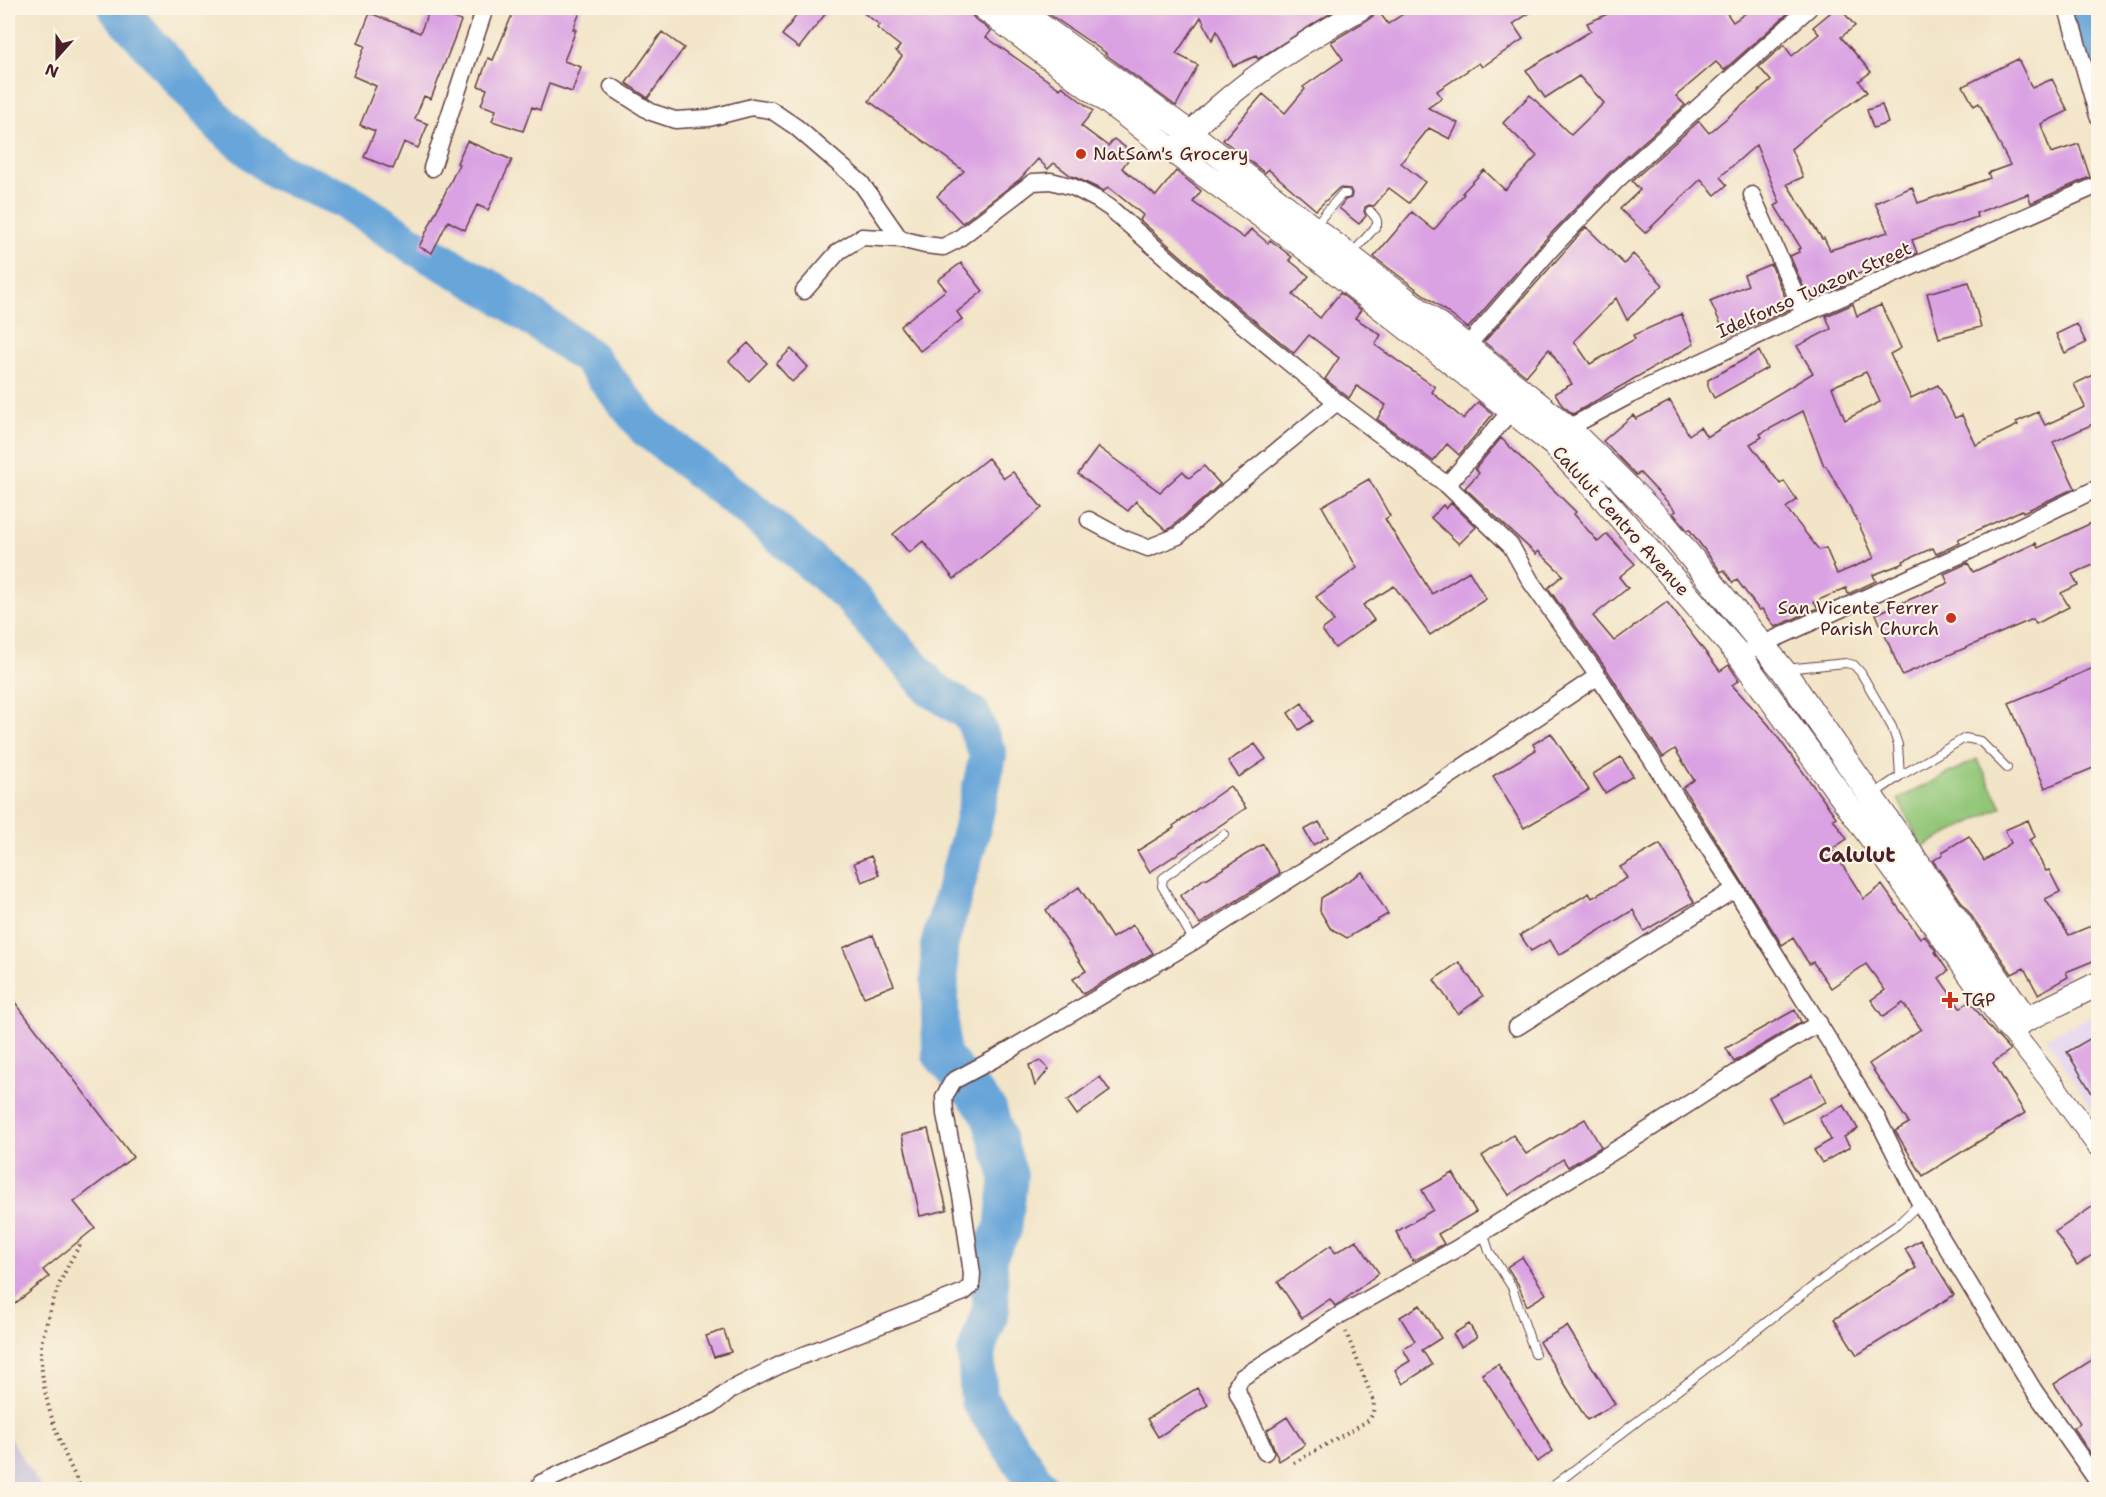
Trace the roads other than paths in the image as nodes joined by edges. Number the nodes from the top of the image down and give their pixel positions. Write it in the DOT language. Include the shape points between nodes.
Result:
graph roads {
  1 [pos="485,8"];
  2 [pos="984,8"];
  3 [pos="1363,8"];
  4 [pos="1809,8"];
  5 [pos="2067,8"];
  6 [pos="1021,9"];
  7 [pos="612,87"];
  8 [pos="2098,116"];
  9 [pos="1190,133"];
  10 [pos="1174,152"];
  11 [pos="432,168"];
  12 [pos="2098,185"];
  13 [pos="1346,194"];
  14 [pos="1752,195"];
  15 [pos="1370,211"];
  16 [pos="1306,236"];
  17 [pos="900,239"];
  18 [pos="1343,265"];
  19 [pos="804,291"];
  20 [pos="1804,314"];
  21 [pos="1459,355"];
  22 [pos="1337,402"];
  23 [pos="1518,403"];
  24 [pos="1561,436"];
  25 [pos="1447,485"];
  26 [pos="2098,488"];
  27 [pos="1089,520"];
  28 [pos="1763,645"];
  29 [pos="1739,655"];
  30 [pos="1783,670"];
  31 [pos="1598,676"];
  32 [pos="2007,768"];
  33 [pos="1900,776"];
  34 [pos="1874,800"];
  35 [pos="1854,813"];
  36 [pos="1224,834"];
  37 [pos="1735,889"];
  38 [pos="1194,941"];
  39 [pos="2098,984"];
  40 [pos="1819,1023"];
  41 [pos="2018,1023"];
  42 [pos="1517,1027"];
  43 [pos="2092,1123"];
  44 [pos="2098,1146"];
  45 [pos="1920,1203"];
  46 [pos="1483,1232"];
  47 [pos="1535,1354"];
  48 [pos="1266,1452"];
  49 [pos="541,1482"];
  50 [pos="2098,1482"];
  51 [pos="1548,1490"];
  1 -- 11 [label="street"];
  2 -- 10 [label="main road, Calulut Centro Avenue"];
  3 -- 9 [label="street" via="1252,78"];
  4 -- 21 [label="street" via="1618,178"];
  5 -- 8 [label="street"];
  6 -- 9 [label="main road, Calulut Centro Avenue"];
  7 -- 17 [label="street" via="651,112 675,120 709,118 752,107 771,110 861,183"];
  9 -- 10 [label="street"];
  9 -- 16 [label="main road, Calulut Centro Avenue"];
  10 -- 16 [label="main road, Calulut Centro Avenue"];
  12 -- 20 [label="street, Idelfonso Tuazon Street"];
  13 -- 16 [label="lane"];
  14 -- 20 [label="street"];
  15 -- 18 [label="lane" via="1377,225"];
  16 -- 18 [label="main road, Calulut Centro Avenue"];
  17 -- 19 [label="street" via="862,237 839,251"];
  17 -- 22 [label="street" via="943,247 1033,182 1051,181 1073,188 1110,208 1236,320"];
  18 -- 21 [label="main road, Calulut Centro Avenue"];
  20 -- 24 [label="street, Idelfonso Tuazon Street" via="1630,395"];
  21 -- 23 [label="main road, Calulut Centro Avenue"];
  22 -- 25 [label="street"];
  22 -- 27 [label="street" via="1178,536 1148,548"];
  23 -- 24 [label="main road, Calulut Centro Avenue"];
  23 -- 25 [label="street"];
  24 -- 28 [label="main road, Calulut Centro Avenue" via="1664,524"];
  24 -- 29 [label="main road, Calulut Centro Avenue" via="1592,485"];
  25 -- 31 [label="street" via="1511,546 1531,582"];
  26 -- 28 [label="street"];
  28 -- 29 [label="street"];
  28 -- 30 [label="main road, Calulut Centro Avenue"];
  29 -- 35 [label="main road, Calulut Centro Avenue"];
  30 -- 33 [label="lane" via="1854,665 1892,727 1898,745"];
  30 -- 34 [label="main road, Calulut Centro Avenue"];
  31 -- 37 [label="street"];
  31 -- 38 [label="street"];
  32 -- 33 [label="lane" via="1980,741 1965,738"];
  33 -- 34 [label="lane" via="1881,789"];
  34 -- 35 [label="lane"];
  34 -- 41 [label="main road, Calulut Centro Avenue"];
  35 -- 41 [label="main road, Calulut Centro Avenue"];
  36 -- 38 [label="lane" via="1163,878 1162,886"];
  37 -- 40 [label="street"];
  37 -- 42 [label="street"];
  38 -- 49 [label="street" via="953,1081 944,1097 972,1274 971,1286 964,1292 784,1363 730,1390 713,1404"];
  39 -- 41 [label="main road"];
  40 -- 45 [label="street" via="1877,1118"];
  40 -- 46 [label="street"];
  41 -- 43 [label="street" via="2050,1080"];
  43 -- 44 [label="street"];
  45 -- 50 [label="street" via="2033,1389"];
  45 -- 51 [label="lane" via="1897,1225"];
  46 -- 47 [label="lane" via="1489,1251 1512,1287"];
  46 -- 48 [label="street" via="1240,1378 1238,1393"];
}
